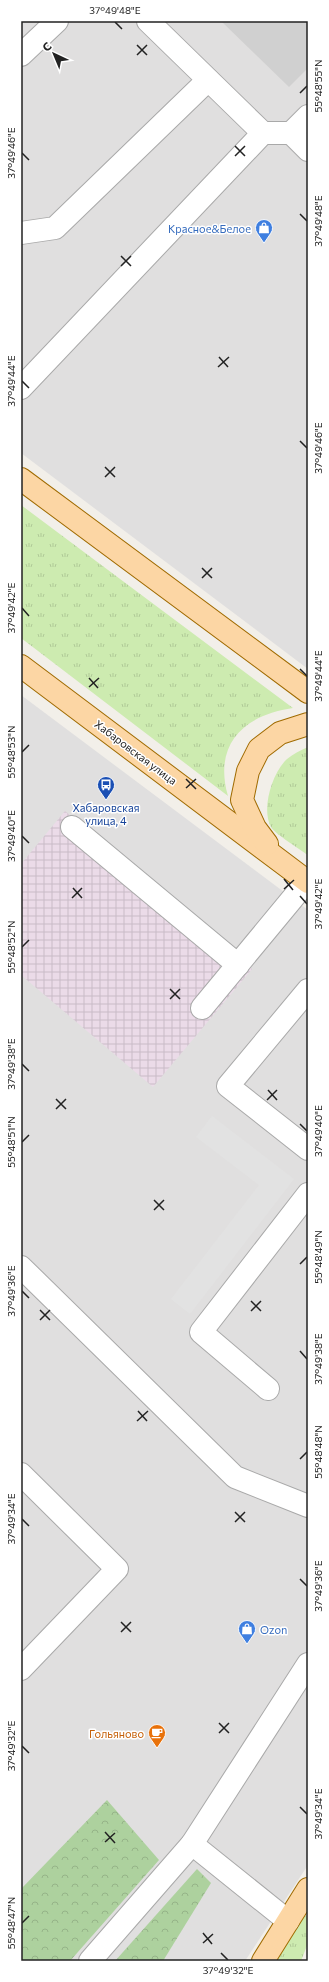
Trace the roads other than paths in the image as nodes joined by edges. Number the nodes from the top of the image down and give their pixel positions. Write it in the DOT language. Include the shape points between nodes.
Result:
graph roads {
  1 [pos="57,21"];
  2 [pos="148,21"];
  3 [pos="21,55"];
  4 [pos="208,80"];
  5 [pos="308,116"];
  6 [pos="291,133"];
  7 [pos="263,134"];
  8 [pos="308,150"];
  9 [pos="21,233"];
  10 [pos="21,388"];
  11 [pos="21,479"];
  12 [pos="21,666"];
  13 [pos="308,692"];
  14 [pos="308,724"];
  15 [pos="72,827"];
  16 [pos="277,858"];
  17 [pos="308,881"];
  18 [pos="238,965"];
  19 [pos="308,990"];
  20 [pos="202,1008"];
  21 [pos="308,1149"];
  22 [pos="308,1194"];
  23 [pos="21,1267"];
  24 [pos="268,1389"];
  25 [pos="21,1474"];
  26 [pos="308,1506"];
  27 [pos="308,1664"];
  28 [pos="21,1669"];
  29 [pos="192,1844"];
  30 [pos="308,1890"];
  31 [pos="288,1921"];
  32 [pos="263,1959"];
  33 [pos="90,1961"];
  1 -- 3 [label="lane"];
  2 -- 4 [label="lane"];
  4 -- 7 [label="lane"];
  4 -- 9 [label="lane" via="55,228"];
  5 -- 6 [label="lane"];
  6 -- 7 [label="lane"];
  6 -- 8 [label="lane"];
  7 -- 10 [label="lane"];
  11 -- 13 [label="main road"];
  12 -- 16 [label="main road, Хабаровская улица"];
  14 -- 16 [label="main road" via="280,733 259,749 248,771 242,800 255,828"];
  15 -- 18 [label="lane"];
  16 -- 17 [label="main road, Хабаровская улица"];
  17 -- 18 [label="lane"];
  18 -- 20 [label="lane"];
  19 -- 21 [label="lane" via="228,1086"];
  22 -- 24 [label="lane" via="201,1332"];
  23 -- 26 [label="lane" via="235,1477"];
  25 -- 28 [label="lane" via="117,1569"];
  27 -- 29 [label="lane"];
  29 -- 31 [label="lane"];
  29 -- 33 [label="lane"];
  30 -- 31 [label="main road"];
  31 -- 32 [label="main road"];
}
